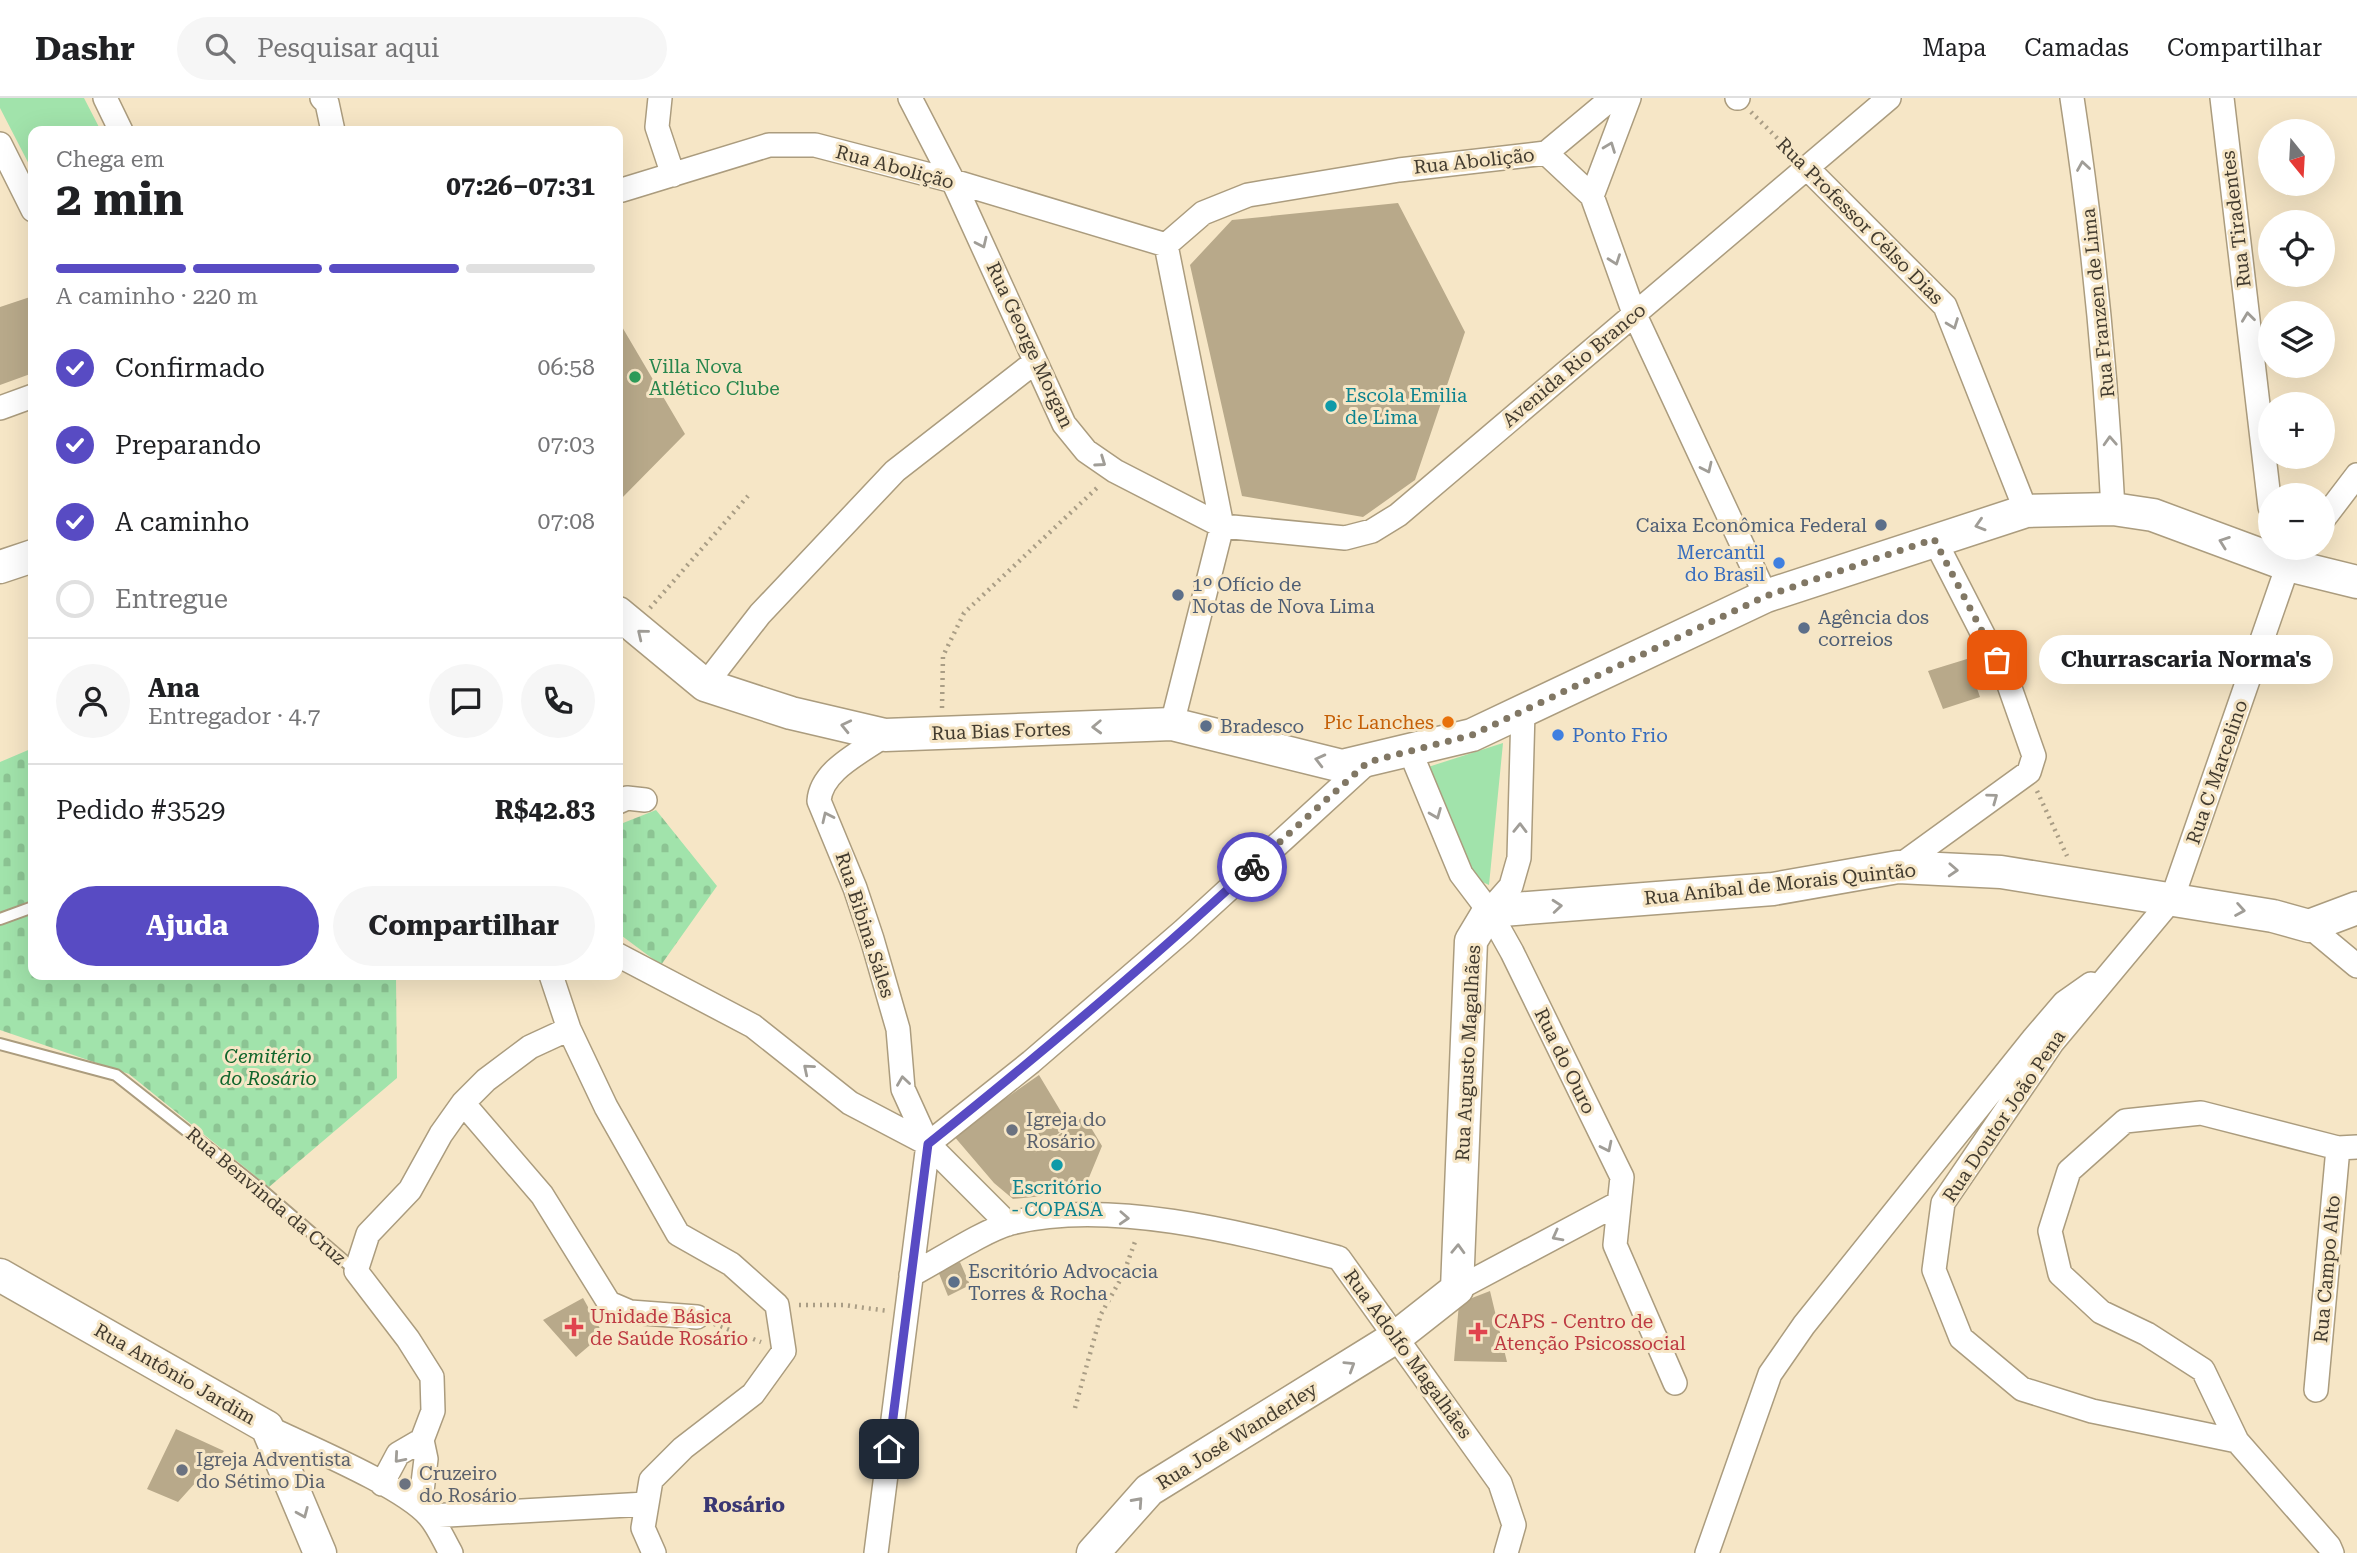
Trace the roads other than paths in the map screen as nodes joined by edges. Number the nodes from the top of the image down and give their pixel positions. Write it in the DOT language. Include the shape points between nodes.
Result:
graph roads {
  1 [pos="105,98"];
  2 [pos="660,98"];
  3 [pos="910,98"];
  4 [pos="1612,98"];
  5 [pos="1629,98"];
  6 [pos="1889,98"];
  7 [pos="2072,98"];
  8 [pos="2222,98"];
  9 [pos="328,100"];
  10 [pos="119,126"];
  11 [pos="333,126"];
  12 [pos="0,144"];
  13 [pos="1546,153"];
  14 [pos="1807,168"];
  15 [pos="673,175"];
  16 [pos="953,181"];
  17 [pos="623,190"];
  18 [pos="1592,196"];
  19 [pos="28,201"];
  20 [pos="1166,245"];
  21 [pos="1634,313"];
  22 [pos="1035,362"];
  23 [pos="28,398"];
  24 [pos="0,408"];
  25 [pos="2357,475"];
  26 [pos="2267,483"];
  27 [pos="2335,504"];
  28 [pos="2113,509"];
  29 [pos="2026,511"];
  30 [pos="1222,526"];
  31 [pos="1934,539"];
  32 [pos="2258,547"];
  33 [pos="28,558"];
  34 [pos="2283,560"];
  35 [pos="2298,560"];
  36 [pos="0,567"];
  37 [pos="2357,582"];
  38 [pos="1766,596"];
  39 [pos="625,620"];
  40 [pos="705,685"];
  41 [pos="1523,711"];
  42 [pos="1172,724"];
  43 [pos="885,736"];
  44 [pos="1410,751"];
  45 [pos="1368,762"];
  46 [pos="623,800"];
  47 [pos="645,800"];
  48 [pos="1898,867"];
  49 [pos="2172,899"];
  50 [pos="2357,908"];
  51 [pos="28,909"];
  52 [pos="1489,911"];
  53 [pos="0,919"];
  54 [pos="2309,926"];
  55 [pos="623,959"];
  56 [pos="2357,965"];
  57 [pos="2116,966"];
  58 [pos="553,980"];
  59 [pos="569,1029"];
  60 [pos="0,1045"];
  61 [pos="463,1103"];
  62 [pos="928,1144"];
  63 [pos="2348,1148"];
  64 [pos="1617,1204"];
  65 [pos="1008,1224"];
  66 [pos="356,1271"];
  67 [pos="0,1275"];
  68 [pos="911,1275"];
  69 [pos="1457,1289"];
  70 [pos="697,1317"];
  71 [pos="1396,1337"];
  72 [pos="1675,1383"];
  73 [pos="2316,1390"];
  74 [pos="267,1427"];
  75 [pos="422,1440"];
  76 [pos="2237,1441"];
  77 [pos="382,1484"];
  78 [pos="646,1504"];
  79 [pos="425,1512"];
  80 [pos="320,1553"];
  81 [pos="451,1553"];
  82 [pos="654,1553"];
  83 [pos="876,1553"];
  84 [pos="1093,1553"];
  85 [pos="1506,1553"];
  86 [pos="1707,1553"];
  87 [pos="2332,1553"];
  1 -- 10 [label="street"];
  2 -- 15 [label="street" via="657,127"];
  3 -- 16 [label="street, Rua George Morgan"];
  4 -- 13 [label="street, Rua Abolição"];
  18 -- 5 [label="street, one-way"];
  6 -- 14 [label="street, Avenida Rio Branco"];
  28 -- 7 [label="street, Rua Franzen de Lima, one-way" via="2107,375 2093,231"];
  26 -- 8 [label="street, Rua Tiradentes, one-way"];
  9 -- 11 [label="street"];
  12 -- 19 [label="street"];
  13 -- 18 [label="street"];
  13 -- 20 [label="street, Rua Abolição" via="1399,170 1248,195 1203,213"];
  14 -- 21 [label="street, Avenida Rio Branco"];
  14 -- 29 [label="street, Rua Professor Célso Dias, one-way" via="1945,306"];
  15 -- 16 [label="street, Rua Abolição" via="769,145 815,145"];
  15 -- 17 [label="street, Rua Abolição"];
  16 -- 20 [label="street, Rua Abolição"];
  16 -- 22 [label="street, Rua George Morgan, one-way"];
  18 -- 21 [label="street, one-way"];
  20 -- 30 [label="street"];
  21 -- 30 [label="street, Avenida Rio Branco" via="1398,515 1372,531 1345,538 1314,537"];
  21 -- 38 [label="street, one-way"];
  22 -- 30 [label="street, Rua George Morgan, one-way" via="1063,424 1086,451 1115,471"];
  22 -- 40 [label="street" via="895,471 760,614"];
  23 -- 24 [label="street"];
  25 -- 27 [label="street"];
  28 -- 29 [label="street, Rua Bias Fortes"];
  32 -- 28 [label="street, Rua Bias Fortes, one-way" via="2153,515"];
  29 -- 31 [label="street, Rua Bias Fortes, one-way"];
  30 -- 42 [label="street"];
  31 -- 38 [label="street, Rua Bias Fortes"];
  48 -- 31 [label="street, one-way" via="2029,772 2034,756 2009,685"];
  33 -- 36 [label="street"];
  34 -- 49 [label="street, Rua C Marcelino"];
  35 -- 37 [label="street, Rua Bias Fortes"];
  38 -- 41 [label="street, Rua Bias Fortes"];
  40 -- 39 [label="street, Rua Bias Fortes, one-way"];
  43 -- 40 [label="street, Rua Bias Fortes, one-way"];
  41 -- 44 [label="street, Rua Bias Fortes" via="1472,735"];
  52 -- 41 [label="street, Rua Augusto Magalhães, one-way" via="1511,886 1519,858"];
  42 -- 43 [label="street, Rua Bias Fortes, one-way"];
  45 -- 42 [label="street, Rua Bias Fortes, one-way" via="1342,766"];
  62 -- 43 [label="street, Rua Bibina Sáles, one-way" via="903,1089 898,1029 872,939 819,801 820,786 828,776"];
  44 -- 45 [label="street, Rua Bias Fortes"];
  44 -- 52 [label="street, Rua do Ouro, one-way" via="1461,874"];
  45 -- 62 [label="street" via="1183,931"];
  46 -- 47 [label="street"];
  48 -- 49 [label="street, Rua Aníbal de Morais Quintão, one-way" via="2001,872"];
  52 -- 48 [label="street, Rua Aníbal de Morais Quintão, one-way" via="1773,888"];
  49 -- 54 [label="street, Rua Aníbal de Morais Quintão, one-way"];
  49 -- 57 [label="street, Rua Doutor João Pena"];
  50 -- 54 [label="street"];
  51 -- 53 [label="lane"];
  52 -- 64 [label="street, Rua do Ouro, one-way" via="1622,1177"];
  69 -- 52 [label="street, Rua Augusto Magalhães, one-way" via="1471,941"];
  54 -- 56 [label="street"];
  62 -- 55 [label="street, one-way" via="850,1103 753,1026"];
  57 -- 76 [label="street, Rua Doutor João Pena" via="2052,1043 1942,1203 1934,1270 1961,1338 2022,1389 2092,1411"];
  57 -- 86 [label="street" via="2064,1003 1804,1325 1770,1374"];
  58 -- 59 [label="street"];
  59 -- 61 [label="street" via="530,1047"];
  59 -- 78 [label="street" via="606,1107 678,1234 730,1264 777,1305 784,1351 753,1394 683,1448 651,1480"];
  60 -- 66 [label="lane, Rua Benvinda da Cruz" via="116,1075"];
  61 -- 66 [label="street" via="410,1190 369,1234"];
  61 -- 70 [label="street" via="542,1195 609,1303 630,1312"];
  62 -- 65 [label="street"];
  62 -- 68 [label="street"];
  63 -- 73 [label="street, Rua Campo Alto"];
  63 -- 76 [label="street" via="2201,1113 2125,1121 2069,1171 2049,1231 2060,1274 2101,1312 2147,1334 2203,1370"];
  64 -- 69 [label="street, one-way"];
  64 -- 72 [label="street, Rua do Ouro" via="1615,1245"];
  65 -- 68 [label="street, Rua Adolfo Magalhães"];
  65 -- 71 [label="street, Rua Adolfo Magalhães, one-way" via="1055,1214 1144,1219 1255,1237 1339,1258"];
  66 -- 75 [label="street, Rua Benvinda da Cruz" via="432,1377 433,1411"];
  67 -- 74 [label="street, Rua Antônio Jardim"];
  68 -- 83 [label="street"];
  69 -- 71 [label="street"];
  84 -- 71 [label="street, Rua José Wanderley, one-way" via="1149,1490"];
  71 -- 85 [label="street, Rua Adolfo Magalhães" via="1500,1482 1514,1525"];
  74 -- 77 [label="street"];
  74 -- 80 [label="street, Rua Antônio Jardim, one-way"];
  75 -- 77 [label="street, one-way" via="398,1454"];
  75 -- 79 [label="street, Rua Benvinda da Cruz"];
  76 -- 87 [label="street"];
  77 -- 79 [label="street"];
  78 -- 79 [label="street"];
  78 -- 82 [label="street" via="643,1528"];
  79 -- 81 [label="street"];
}
